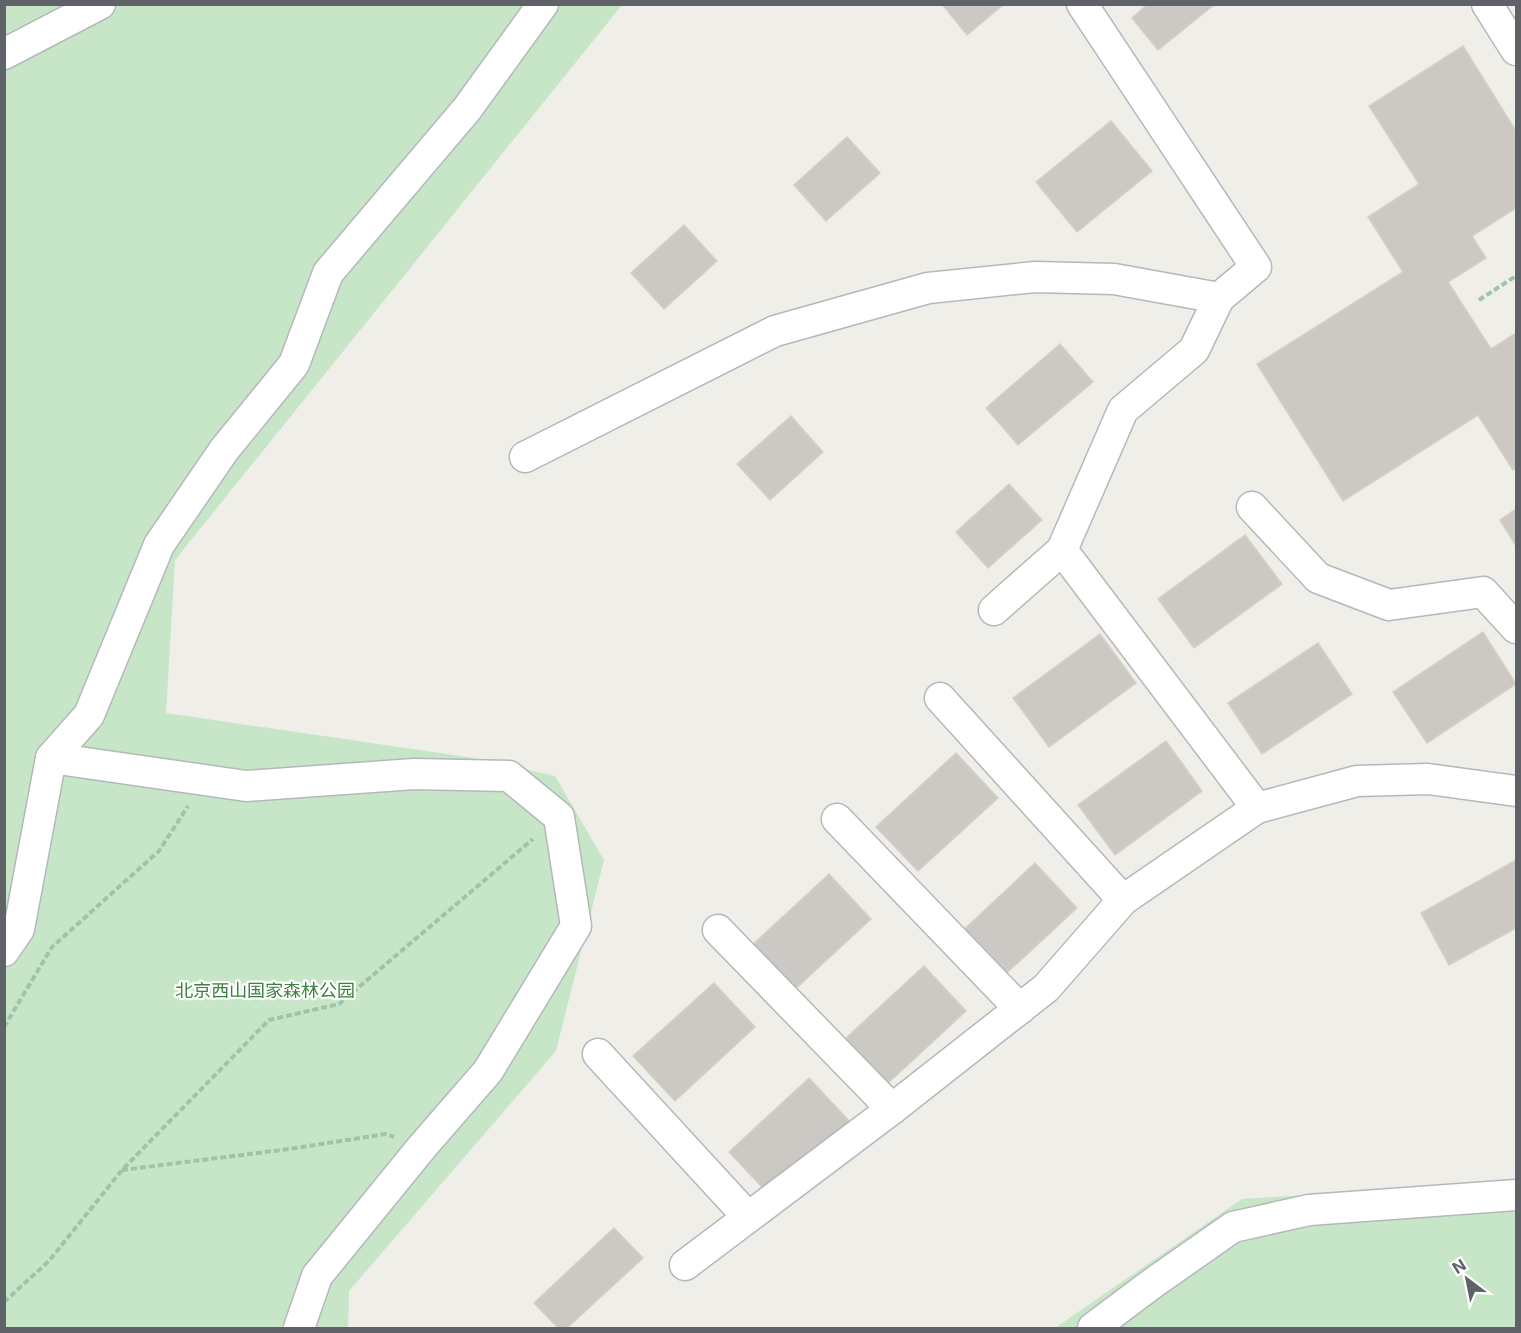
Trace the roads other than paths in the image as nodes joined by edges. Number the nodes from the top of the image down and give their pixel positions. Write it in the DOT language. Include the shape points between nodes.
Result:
graph roads {
  1 [pos="100,4"];
  2 [pos="543,4"];
  3 [pos="1082,4"];
  4 [pos="1486,4"];
  5 [pos="1516,50"];
  6 [pos="4,54"];
  7 [pos="1220,298"];
  8 [pos="525,456"];
  9 [pos="1252,507"];
  10 [pos="1062,550"];
  11 [pos="994,610"];
  12 [pos="1516,628"];
  13 [pos="940,698"];
  14 [pos="51,758"];
  15 [pos="1516,791"];
  16 [pos="1257,808"];
  17 [pos="837,819"];
  18 [pos="1123,900"];
  19 [pos="718,930"];
  20 [pos="4,951"];
  21 [pos="1020,1009"];
  22 [pos="598,1054"];
  23 [pos="892,1109"];
  24 [pos="1516,1195"];
  25 [pos="748,1217"];
  26 [pos="685,1265"];
  27 [pos="299,1329"];
  28 [pos="1093,1329"];
  1 -- 6 [label="street"];
  2 -- 14 [label="street" via="467,109 328,273 294,364 224,450 159,545 89,715"];
  3 -- 7 [label="street" via="1256,267"];
  4 -- 5 [label="street"];
  7 -- 8 [label="street" via="1114,279 1046,277 928,288 776,331"];
  7 -- 10 [label="street" via="1194,350 1123,410"];
  9 -- 12 [label="street" via="1318,578 1389,605 1483,592"];
  10 -- 11 [label="street"];
  10 -- 16 [label="street"];
  13 -- 18 [label="street"];
  14 -- 20 [label="street" via="19,929"];
  14 -- 27 [label="street" via="246,786 414,774 509,776 559,817 576,927 488,1071 317,1276"];
  15 -- 16 [label="street" via="1428,778 1356,781"];
  16 -- 18 [label="street"];
  17 -- 21 [label="street"];
  18 -- 21 [label="street" via="1046,988"];
  19 -- 23 [label="street"];
  21 -- 23 [label="street"];
  22 -- 25 [label="street"];
  23 -- 25 [label="street"];
  24 -- 28 [label="street" via="1309,1210 1233,1227"];
  25 -- 26 [label="street"];
}
